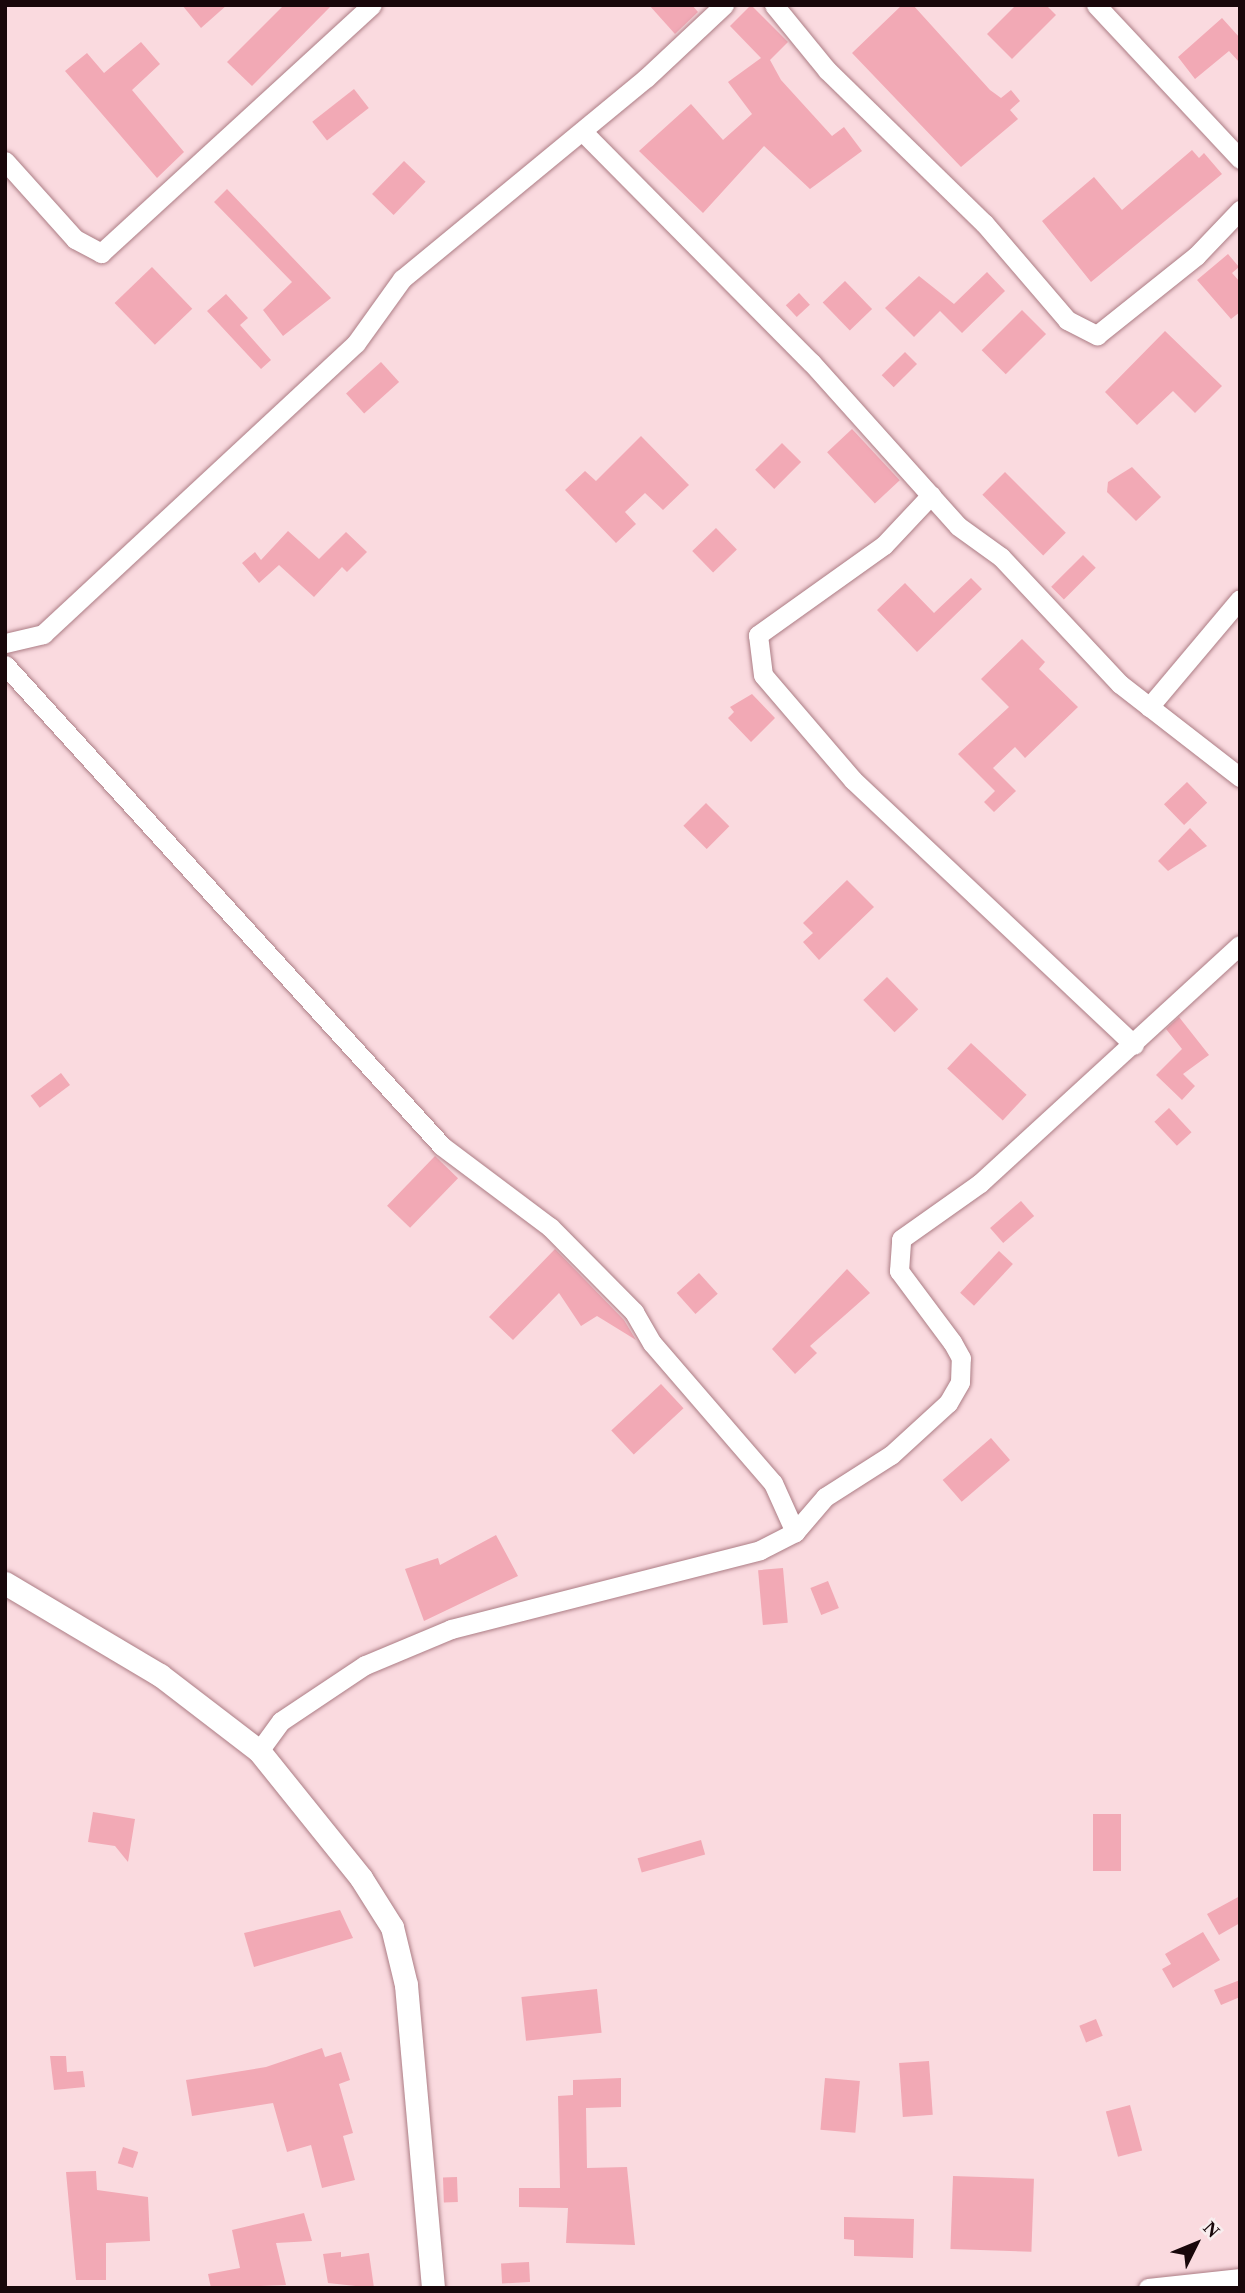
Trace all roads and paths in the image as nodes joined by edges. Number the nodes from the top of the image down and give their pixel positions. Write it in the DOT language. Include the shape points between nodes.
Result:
graph roads {
  1 [pos="372,5"];
  2 [pos="724,5"];
  3 [pos="774,5"];
  4 [pos="1096,5"];
  5 [pos="583,132"];
  6 [pos="1240,159"];
  7 [pos="5,161"];
  8 [pos="1240,210"];
  9 [pos="930,495"];
  10 [pos="1240,599"];
  11 [pos="5,643"];
  12 [pos="5,665"];
  13 [pos="1149,707"];
  14 [pos="1240,777"];
  15 [pos="1240,945"];
  16 [pos="1134,1045"];
  17 [pos="795,1532"];
  18 [pos="5,1583"];
  19 [pos="259,1751"];
  20 [pos="1240,2278"];
  21 [pos="433,2288"];
  22 [pos="1148,2288"];
  1 -- 7 [label="street" via="101,253 75,239"];
  2 -- 5 [label="street"];
  3 -- 8 [label="street" via="827,70 976,214 1067,320 1097,335 1196,256"];
  4 -- 6 [label="street"];
  5 -- 9 [label="street" via="811,362"];
  5 -- 11 [label="street" via="402,279 356,343 43,634"];
  9 -- 13 [label="street"];
  9 -- 16 [label="street" via="884,545 758,635 763,675 853,780"];
  10 -- 13 [label="street"];
  12 -- 17 [label="street" via="442,1146 550,1227 634,1312 652,1343 774,1483"];
  13 -- 14 [label="street"];
  15 -- 16 [label="street"];
  16 -- 17 [label="street" via="980,1183 901,1238 900,1271 961,1358 960,1382 948,1403 891,1455 825,1497"];
  17 -- 19 [label="street" via="664,1579 564,1597 451,1629 365,1665 281,1721"];
  18 -- 19 [label="street" via="160,1675"];
  19 -- 21 [label="street" via="361,1878 391,1927 406,1985"];
  20 -- 22 [label="street"];
}
